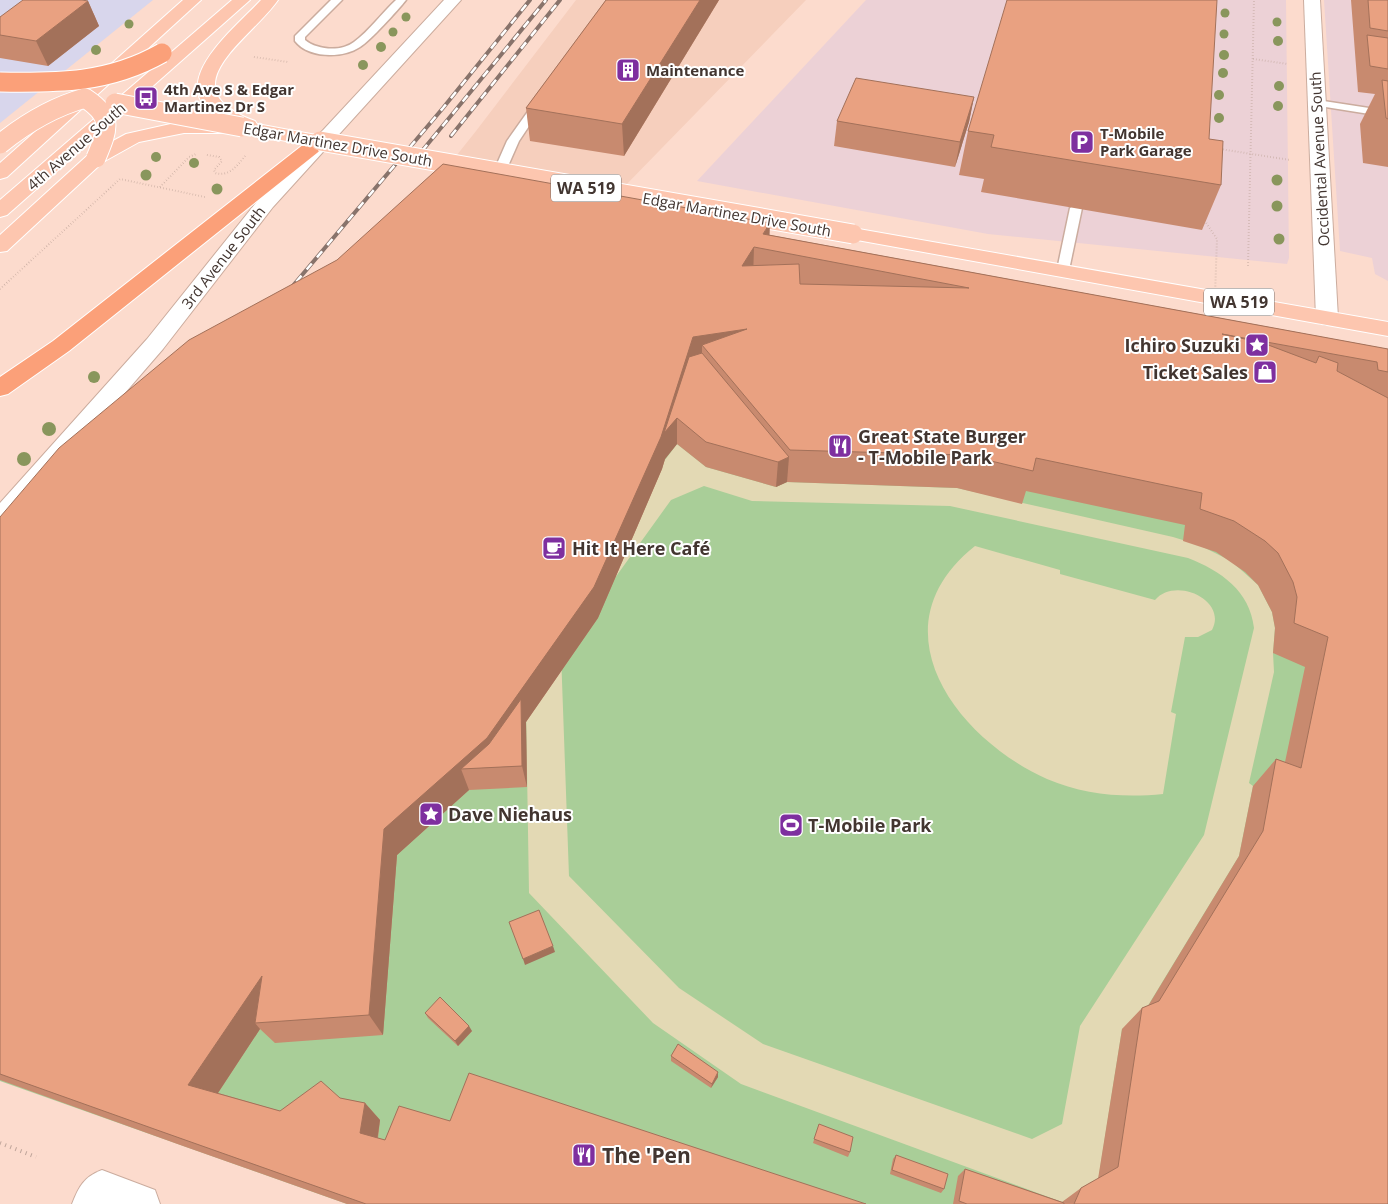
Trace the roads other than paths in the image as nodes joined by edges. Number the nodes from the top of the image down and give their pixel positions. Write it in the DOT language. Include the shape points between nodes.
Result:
graph roads {
  1 [pos="193,0"];
  2 [pos="218,0"];
  3 [pos="242,0"];
  4 [pos="270,0"];
  5 [pos="337,0"];
  6 [pos="401,0"];
  7 [pos="453,0"];
  8 [pos="1312,0"];
  9 [pos="162,53"];
  10 [pos="0,82"];
  11 [pos="547,93"];
  12 [pos="85,98"];
  13 [pos="115,103"];
  14 [pos="1317,103"];
  15 [pos="1382,113"];
  16 [pos="242,127"];
  17 [pos="276,134"];
  18 [pos="320,142"];
  19 [pos="0,144"];
  20 [pos="96,158"];
  21 [pos="0,173"];
  22 [pos="492,191"];
  23 [pos="1076,208"];
  24 [pos="0,211"];
  25 [pos="0,246"];
  26 [pos="1063,270"];
  27 [pos="1327,318"];
  28 [pos="1388,329"];
  29 [pos="0,388"];
  30 [pos="0,520"];
  31 [pos="91,1204"];
  32 [pos="141,1204"];
  1 -- 21 [label="main road, 4th Avenue South"];
  2 -- 9 [label="main road"];
  3 -- 24 [label="main road, 4th Avenue South"];
  4 -- 17 [label="main road" via="216,58 208,69 205,89 212,104 227,116"];
  5 -- 6 [label="lane" via="300,36 303,45 328,51 350,49"];
  7 -- 30 [label="street, 3rd Avenue South" via="266,202 155,344"];
  8 -- 14 [label="street, Occidental Avenue South"];
  9 -- 10 [label="highway, bridge" via="127,71 94,79"];
  9 -- 13 [label="main road, bridge"];
  10 -- 12 [label="highway, bridge"];
  11 -- 22 [label="lane" via="513,141"];
  12 -- 13 [label="main road, Edgar Martinez Drive South"];
  12 -- 19 [label="main road, bridge" via="50,109"];
  12 -- 20 [label="main road, bridge" via="104,113 106,122"];
  13 -- 16 [label="main road, Edgar Martinez Drive South / WA 519, bridge"];
  14 -- 15 [label="lane"];
  14 -- 27 [label="street, Occidental Avenue South"];
  16 -- 17 [label="main road, Edgar Martinez Drive South / WA 519"];
  16 -- 20 [label="main road, bridge" via="184,127 151,133 120,143"];
  17 -- 18 [label="main road, Edgar Martinez Drive South / WA 519"];
  18 -- 26 [label="main road, Edgar Martinez Drive South / WA 519, bridge"];
  18 -- 29 [label="highway" via="61,346"];
  20 -- 25 [label="main road"];
  23 -- 26 [label="lane"];
  26 -- 27 [label="main road, Edgar Martinez Drive South / WA 519"];
  27 -- 28 [label="main road, Edgar Martinez Drive South / WA 519"];
  31 -- 32 [label="street" via="102,1189"];
}
